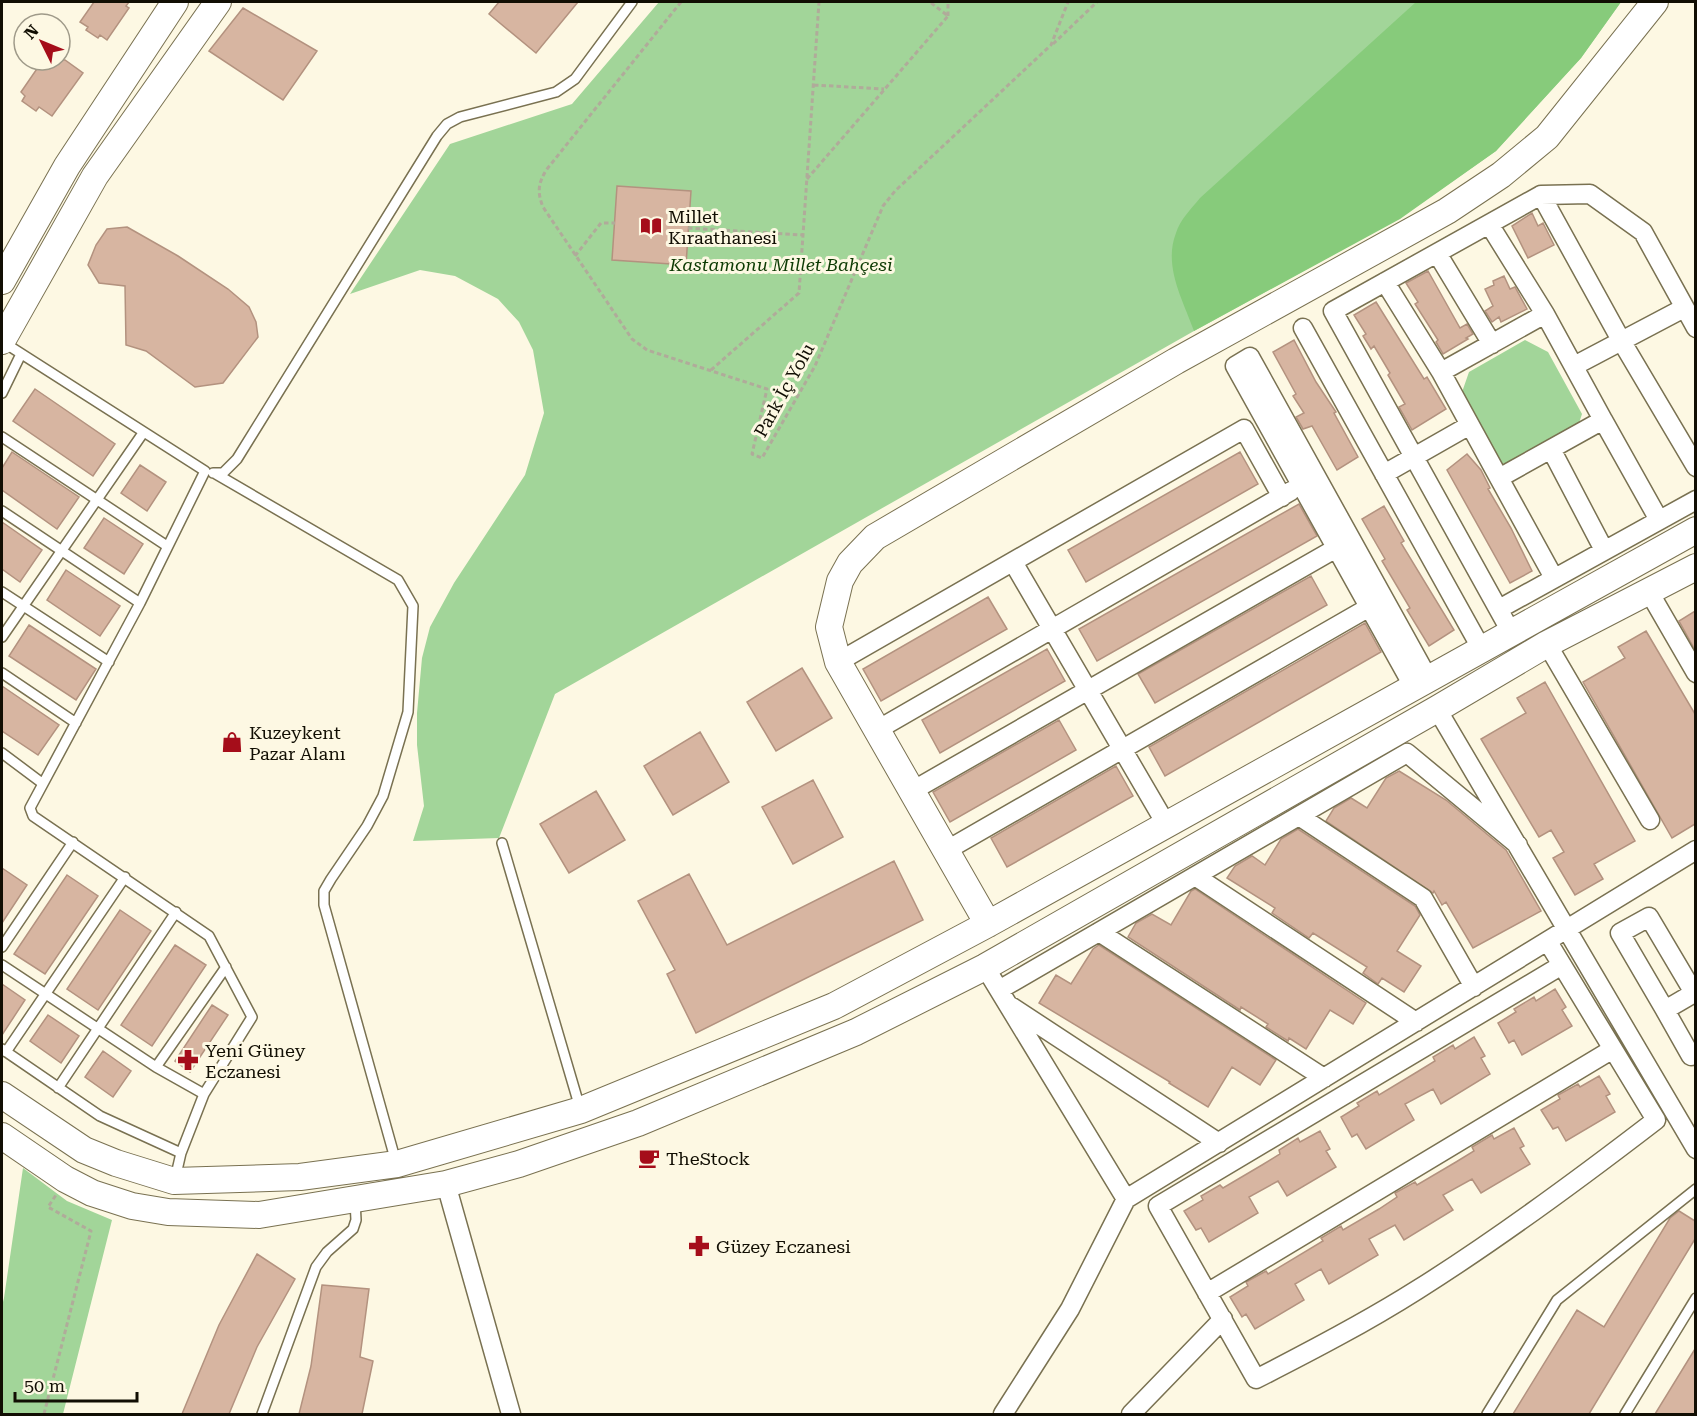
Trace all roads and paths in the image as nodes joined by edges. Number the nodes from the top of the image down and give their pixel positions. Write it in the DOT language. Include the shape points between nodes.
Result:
graph roads {
  1 [pos="175,2"];
  2 [pos="218,2"];
  3 [pos="632,2"];
  4 [pos="681,2"];
  5 [pos="819,2"];
  6 [pos="930,2"];
  7 [pos="948,2"];
  8 [pos="1068,2"];
  9 [pos="1097,2"];
  10 [pos="1655,2"];
  11 [pos="948,16"];
  12 [pos="1051,45"];
  13 [pos="814,86"];
  14 [pos="885,88"];
  15 [pos="807,180"];
  16 [pos="1541,195"];
  17 [pos="615,223"];
  18 [pos="1489,224"];
  19 [pos="688,228"];
  20 [pos="803,235"];
  21 [pos="1437,253"];
  22 [pos="575,255"];
  23 [pos="2,281"];
  24 [pos="1385,282"];
  25 [pos="1684,308"];
  26 [pos="1545,314"];
  27 [pos="1303,328"];
  28 [pos="1695,328"];
  29 [pos="1622,342"];
  30 [pos="1492,344"];
  31 [pos="8,345"];
  32 [pos="1574,366"];
  33 [pos="710,370"];
  34 [pos="1441,372"];
  35 [pos="2,393"];
  36 [pos="1603,420"];
  37 [pos="1470,425"];
  38 [pos="143,433"];
  39 [pos="2,437"];
  40 [pos="1551,449"];
  41 [pos="1415,458"];
  42 [pos="1695,467"];
  43 [pos="205,471"];
  44 [pos="216,474"];
  45 [pos="1384,474"];
  46 [pos="1499,478"];
  47 [pos="1309,482"];
  48 [pos="1282,497"];
  49 [pos="1695,500"];
  50 [pos="96,501"];
  51 [pos="2,511"];
  52 [pos="1659,520"];
  53 [pos="1695,530"];
  54 [pos="1343,544"];
  55 [pos="167,546"];
  56 [pos="1604,550"];
  57 [pos="61,552"];
  58 [pos="1013,562"];
  59 [pos="1695,567"];
  60 [pos="1554,578"];
  61 [pos="1648,590"];
  62 [pos="2,592"];
  63 [pos="140,603"];
  64 [pos="1377,603"];
  65 [pos="23,607"];
  66 [pos="1499,609"];
  67 [pos="1053,629"];
  68 [pos="1511,632"];
  69 [pos="2,637"];
  70 [pos="1547,644"];
  71 [pos="1481,648"];
  72 [pos="109,662"];
  73 [pos="838,663"];
  74 [pos="2,673"];
  75 [pos="1695,674"];
  76 [pos="1420,682"];
  77 [pos="1088,690"];
  78 [pos="1437,709"];
  79 [pos="76,723"];
  80 [pos="877,730"];
  81 [pos="1123,749"];
  82 [pos="2,753"];
  83 [pos="42,783"];
  84 [pos="912,791"];
  85 [pos="1299,816"];
  86 [pos="1650,820"];
  87 [pos="1166,824"];
  88 [pos="73,842"];
  89 [pos="502,843"];
  90 [pos="1518,845"];
  91 [pos="946,850"];
  92 [pos="1695,850"];
  93 [pos="1195,876"];
  94 [pos="125,877"];
  95 [pos="1633,889"];
  96 [pos="176,912"];
  97 [pos="1649,917"];
  98 [pos="988,924"];
  99 [pos="1568,930"];
  100 [pos="1099,932"];
  101 [pos="1548,942"];
  102 [pos="2,946"];
  103 [pos="1562,964"];
  104 [pos="2,965"];
  105 [pos="226,967"];
  106 [pos="985,967"];
  107 [pos="1474,987"];
  108 [pos="1695,993"];
  109 [pos="45,994"];
  110 [pos="1003,997"];
  111 [pos="1665,1010"];
  112 [pos="1416,1022"];
  113 [pos="99,1029"];
  114 [pos="1613,1049"];
  115 [pos="4,1050"];
  116 [pos="1691,1056"];
  117 [pos="156,1067"];
  118 [pos="1324,1078"];
  119 [pos="58,1088"];
  120 [pos="204,1094"];
  121 [pos="2,1095"];
  122 [pos="580,1110"];
  123 [pos="2,1136"];
  124 [pos="1219,1143"];
  125 [pos="1695,1149"];
  126 [pos="181,1154"];
  127 [pos="397,1164"];
  128 [pos="174,1181"];
  129 [pos="446,1184"];
  130 [pos="1695,1190"];
  131 [pos="1126,1199"];
  132 [pos="355,1200"];
  133 [pos="48,1207"];
  134 [pos="1208,1293"];
  135 [pos="1695,1298"];
  136 [pos="1222,1320"];
  137 [pos="44,1414"];
  138 [pos="262,1414"];
  139 [pos="511,1414"];
  140 [pos="1003,1414"];
  141 [pos="1131,1414"];
  142 [pos="1487,1414"];
  143 [pos="1625,1414"];
  1 -- 23 [label="main road" via="67,166"];
  2 -- 31 [label="main road" via="95,176"];
  3 -- 44 [label="lane" via="565,87 447,124 237,459"];
  4 -- 22 [label="path, Park İç Yolu" via="541,179 538,192 543,207"];
  5 -- 13 [label="path"];
  6 -- 11 [label="path"];
  7 -- 11 [label="path"];
  8 -- 12 [label="path, Park İç Yolu"];
  9 -- 12 [label="path"];
  10 -- 73 [label="main road" via="1548,137 1501,175 1447,211 1176,361 875,537 850,563 840,581 829,627"];
  11 -- 14 [label="path"];
  12 -- 33 [label="path, Park İç Yolu" via="883,206 815,366 762,458 753,454 767,389"];
  13 -- 14 [label="path"];
  13 -- 15 [label="path"];
  14 -- 15 [label="path"];
  15 -- 20 [label="path"];
  16 -- 18 [label="street"];
  16 -- 25 [label="street" via="1590,194 1643,232"];
  16 -- 29 [label="street"];
  17 -- 22 [label="path" via="602,223"];
  18 -- 21 [label="street"];
  18 -- 26 [label="street"];
  19 -- 20 [label="path"];
  20 -- 33 [label="path" via="799,293"];
  21 -- 24 [label="street"];
  21 -- 30 [label="street"];
  22 -- 33 [label="path, Park İç Yolu" via="632,339 647,351"];
  24 -- 34 [label="street"];
  24 -- 41 [label="street" via="1333,311"];
  25 -- 28 [label="street"];
  25 -- 29 [label="street"];
  26 -- 30 [label="street"];
  26 -- 32 [label="street"];
  27 -- 45 [label="street"];
  29 -- 32 [label="street"];
  29 -- 42 [label="street"];
  30 -- 34 [label="street"];
  31 -- 35 [label="lane"];
  31 -- 38 [label="lane"];
  32 -- 36 [label="street"];
  34 -- 37 [label="street"];
  36 -- 40 [label="street"];
  36 -- 52 [label="street"];
  37 -- 41 [label="street"];
  37 -- 46 [label="street"];
  38 -- 43 [label="lane"];
  38 -- 50 [label="lane"];
  39 -- 50 [label="lane"];
  40 -- 46 [label="street"];
  40 -- 56 [label="street"];
  41 -- 45 [label="street"];
  41 -- 66 [label="street"];
  43 -- 44 [label="lane"];
  43 -- 55 [label="lane"];
  44 -- 127 [label="lane" via="398,580 413,606 408,712 383,796 324,891 324,905"];
  45 -- 71 [label="street"];
  46 -- 60 [label="street"];
  47 -- 47 [label="street" via="1250,357 1235,366"];
  47 -- 48 [label="street"];
  47 -- 54 [label="street"];
  48 -- 58 [label="street" via="1244,429"];
  48 -- 67 [label="street"];
  49 -- 52 [label="street"];
  50 -- 55 [label="lane"];
  50 -- 57 [label="lane"];
  51 -- 57 [label="lane"];
  52 -- 56 [label="street"];
  53 -- 68 [label="main road"];
  54 -- 64 [label="street"];
  54 -- 77 [label="street"];
  55 -- 63 [label="lane"];
  56 -- 60 [label="street"];
  57 -- 63 [label="lane"];
  57 -- 65 [label="lane"];
  58 -- 67 [label="street"];
  58 -- 73 [label="street"];
  59 -- 61 [label="main road"];
  60 -- 66 [label="street"];
  61 -- 70 [label="main road"];
  61 -- 75 [label="street"];
  62 -- 65 [label="lane"];
  63 -- 72 [label="lane"];
  64 -- 76 [label="street"];
  64 -- 81 [label="street"];
  65 -- 69 [label="lane"];
  65 -- 72 [label="lane"];
  66 -- 68 [label="street"];
  67 -- 77 [label="street"];
  67 -- 80 [label="street"];
  68 -- 71 [label="main road"];
  70 -- 78 [label="main road"];
  70 -- 86 [label="street"];
  71 -- 76 [label="main road"];
  72 -- 79 [label="lane"];
  73 -- 80 [label="main road"];
  74 -- 79 [label="lane"];
  76 -- 87 [label="main road"];
  77 -- 81 [label="street"];
  77 -- 84 [label="street"];
  78 -- 90 [label="street"];
  78 -- 106 [label="main road"];
  79 -- 83 [label="lane"];
  80 -- 84 [label="main road"];
  81 -- 87 [label="street"];
  81 -- 91 [label="street"];
  82 -- 83 [label="lane"];
  83 -- 88 [label="lane" via="30,804 31,813"];
  84 -- 91 [label="main road"];
  85 -- 90 [label="street" via="1407,753"];
  85 -- 93 [label="street"];
  85 -- 107 [label="street" via="1423,898"];
  87 -- 98 [label="main road"];
  88 -- 94 [label="lane"];
  88 -- 102 [label="lane"];
  89 -- 122 [label="lane"];
  90 -- 99 [label="street"];
  91 -- 98 [label="main road"];
  92 -- 95 [label="street"];
  93 -- 100 [label="street"];
  93 -- 112 [label="street"];
  94 -- 96 [label="lane"];
  94 -- 109 [label="lane"];
  95 -- 97 [label="street"];
  95 -- 99 [label="street"];
  96 -- 105 [label="lane" via="209,936"];
  96 -- 113 [label="lane"];
  97 -- 108 [label="street"];
  97 -- 111 [label="street" via="1620,933"];
  98 -- 122 [label="main road" via="834,1006"];
  99 -- 101 [label="street"];
  99 -- 125 [label="street"];
  100 -- 110 [label="street"];
  100 -- 118 [label="street"];
  101 -- 103 [label="street"];
  101 -- 107 [label="street"];
  103 -- 114 [label="street"];
  103 -- 134 [label="street" via="1158,1206"];
  104 -- 109 [label="lane"];
  105 -- 117 [label="lane"];
  105 -- 120 [label="lane" via="252,1017"];
  106 -- 110 [label="street"];
  106 -- 129 [label="main road" via="856,1032 638,1123 519,1164"];
  107 -- 112 [label="street"];
  108 -- 111 [label="street"];
  109 -- 113 [label="lane"];
  109 -- 115 [label="lane"];
  110 -- 124 [label="street"];
  110 -- 131 [label="street"];
  111 -- 116 [label="street"];
  112 -- 118 [label="street"];
  113 -- 117 [label="lane"];
  113 -- 119 [label="lane"];
  114 -- 134 [label="street"];
  114 -- 136 [label="street" via="1656,1120 1566,1189 1417,1290 1257,1379"];
  115 -- 119 [label="lane"];
  117 -- 120 [label="lane"];
  118 -- 124 [label="street"];
  119 -- 126 [label="lane" via="100,1116"];
  120 -- 126 [label="lane"];
  121 -- 128 [label="main road" via="84,1150"];
  122 -- 127 [label="main road"];
  123 -- 132 [label="main road" via="77,1186 132,1206 168,1212 259,1215"];
  124 -- 131 [label="street"];
  126 -- 128 [label="lane"];
  127 -- 128 [label="main road" via="300,1177"];
  129 -- 132 [label="main road"];
  129 -- 139 [label="street"];
  130 -- 142 [label="lane" via="1557,1300"];
  131 -- 140 [label="street" via="1070,1309"];
  132 -- 138 [label="lane" via="353,1229 316,1267"];
  133 -- 137 [label="path" via="91,1231"];
  134 -- 136 [label="street"];
  135 -- 143 [label="lane"];
  136 -- 141 [label="street"];
}
